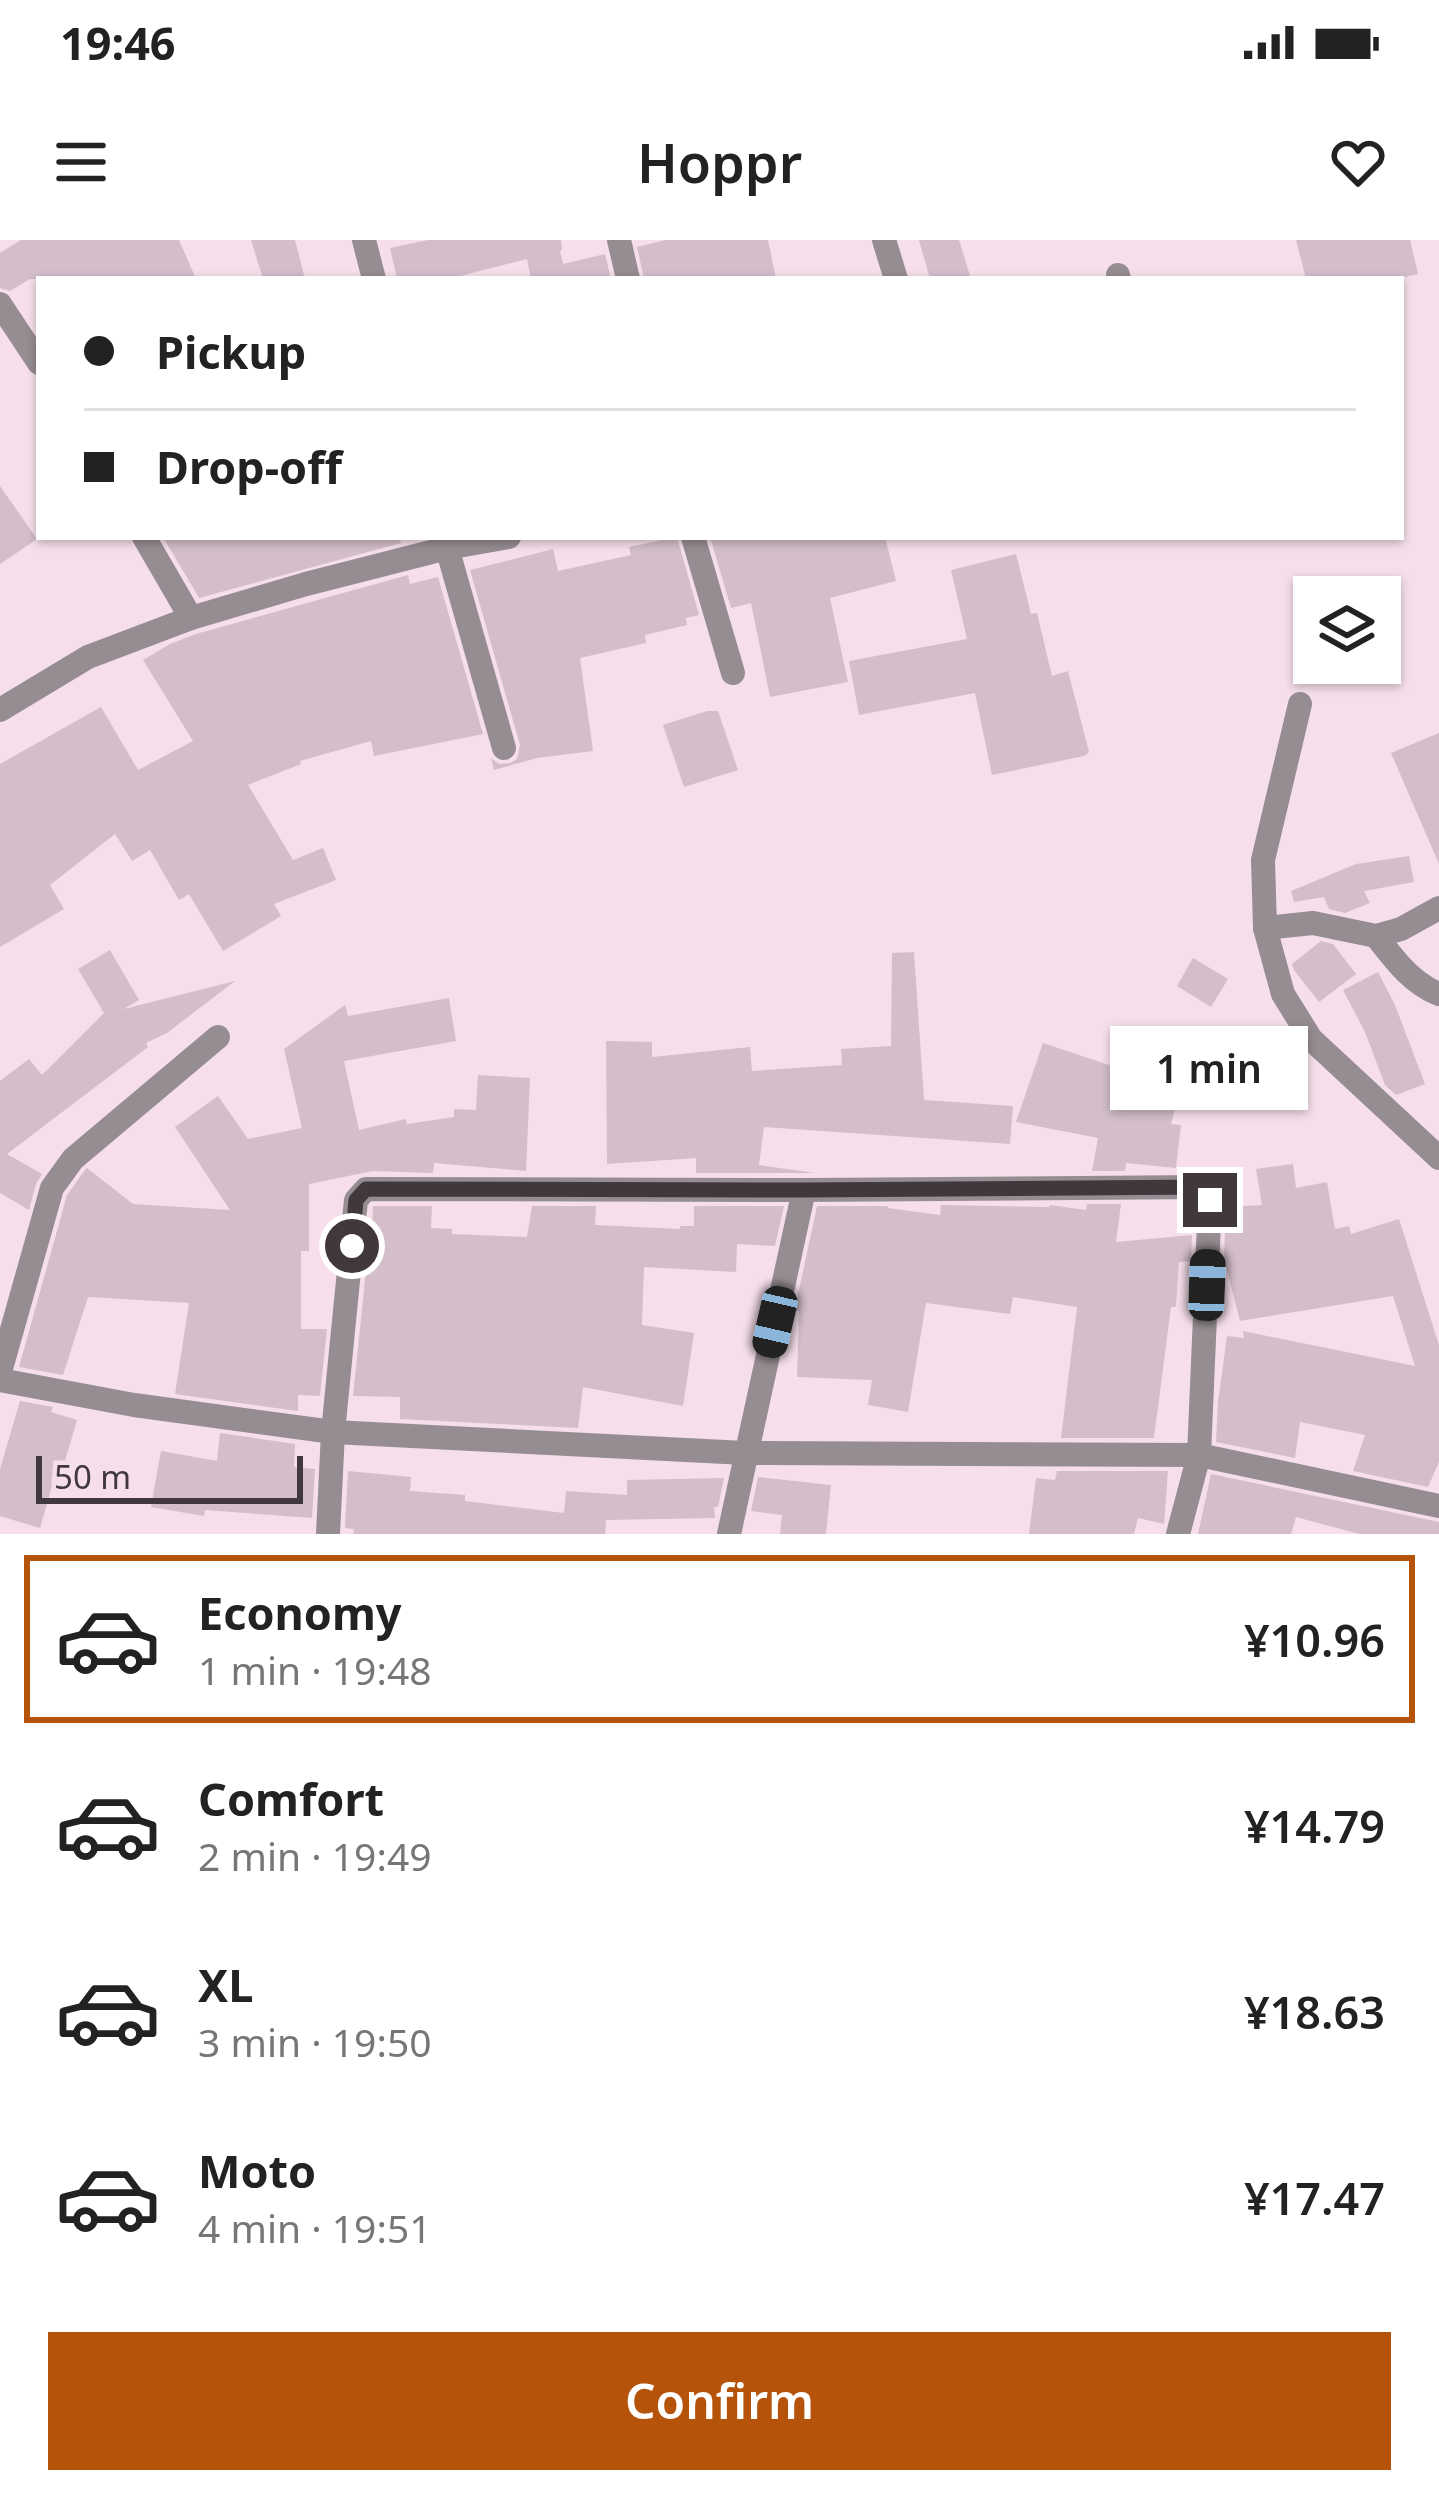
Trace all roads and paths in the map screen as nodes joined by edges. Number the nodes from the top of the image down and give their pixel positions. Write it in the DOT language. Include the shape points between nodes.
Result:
graph roads {
  1 [pos="364,240"];
  2 [pos="619,240"];
  3 [pos="884,240"];
  4 [pos="373,276"];
  5 [pos="627,276"];
  6 [pos="895,276"];
  7 [pos="0,304"];
  8 [pos="36,358"];
  9 [pos="146,540"];
  10 [pos="694,540"];
  11 [pos="446,542"];
  12 [pos="191,618"];
  13 [pos="733,673"];
  14 [pos="1300,704"];
  15 [pos="0,710"];
  16 [pos="504,748"];
  17 [pos="1439,908"];
  18 [pos="1265,928"];
  19 [pos="1376,936"];
  20 [pos="1439,994"];
  21 [pos="218,1037"];
  22 [pos="1439,1158"];
  23 [pos="804,1190"];
  24 [pos="0,1376"];
  25 [pos="333,1432"];
  26 [pos="745,1453"];
  27 [pos="1199,1455"];
  28 [pos="1439,1506"];
  29 [pos="328,1534"];
  30 [pos="729,1534"];
  31 [pos="1178,1534"];
  1 -- 4 [label="street"];
  2 -- 5 [label="street"];
  3 -- 6 [label="street"];
  7 -- 8 [label="street"];
  9 -- 12 [label="street"];
  10 -- 13 [label="street"];
  11 -- 12 [label="street"];
  11 -- 16 [label="street"];
  12 -- 15 [label="street" via="88,656"];
  14 -- 18 [label="street" via="1263,860"];
  17 -- 19 [label="street"];
  18 -- 19 [label="street" via="1312,923"];
  18 -- 22 [label="street" via="1283,994 1311,1039"];
  19 -- 20 [label="street" via="1403,970"];
  21 -- 24 [label="street" via="73,1159 52,1188"];
  23 -- 25 [label="street" via="366,1189 356,1200"];
  23 -- 26 [label="street"];
  23 -- 27 [label="street" via="1204,1187 1210,1200"];
  24 -- 25 [label="street" via="134,1405"];
  25 -- 26 [label="street"];
  25 -- 29 [label="street"];
  26 -- 27 [label="street"];
  26 -- 30 [label="street"];
  27 -- 28 [label="street"];
  27 -- 31 [label="street"];
}
